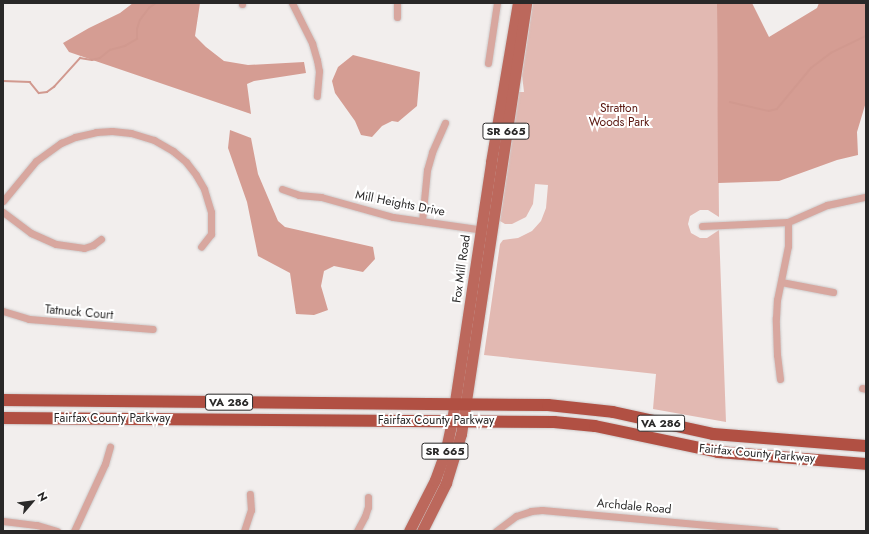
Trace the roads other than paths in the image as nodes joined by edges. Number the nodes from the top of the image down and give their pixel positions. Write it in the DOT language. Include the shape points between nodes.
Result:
graph roads {
  1 [pos="292,3"];
  2 [pos="398,3"];
  3 [pos="497,3"];
  4 [pos="518,3"];
  5 [pos="526,3"];
  6 [pos="397,17"];
  7 [pos="488,63"];
  8 [pos="318,96"];
  9 [pos="446,123"];
  10 [pos="282,189"];
  11 [pos="866,197"];
  12 [pos="3,201"];
  13 [pos="3,212"];
  14 [pos="422,221"];
  15 [pos="788,222"];
  16 [pos="702,226"];
  17 [pos="486,230"];
  18 [pos="101,239"];
  19 [pos="201,247"];
  20 [pos="781,282"];
  21 [pos="833,292"];
  22 [pos="3,311"];
  23 [pos="153,329"];
  24 [pos="780,379"];
  25 [pos="3,400"];
  26 [pos="461,404"];
  27 [pos="3,418"];
  28 [pos="458,421"];
  29 [pos="866,446"];
  30 [pos="110,447"];
  31 [pos="866,464"];
  32 [pos="250,494"];
  33 [pos="368,497"];
  34 [pos="3,521"];
  35 [pos="57,531"];
  36 [pos="74,531"];
  37 [pos="244,531"];
  38 [pos="357,531"];
  39 [pos="409,531"];
  40 [pos="422,531"];
  41 [pos="496,531"];
  42 [pos="775,531"];
  1 -- 8 [label="street" via="312,43 317,60"];
  2 -- 6 [label="street"];
  3 -- 7 [label="street"];
  4 -- 17 [label="main road, Fox Mill Road / SR 665"];
  5 -- 17 [label="main road, Fox Mill Road / SR 665"];
  9 -- 14 [label="street" via="432,152 427,170"];
  10 -- 14 [label="street, Mill Heights Drive" via="364,210"];
  11 -- 15 [label="street" via="827,205"];
  12 -- 19 [label="street" via="36,162 61,144 75,137 96,132 131,133 154,140 173,151 196,175 204,189 212,223 211,234"];
  13 -- 18 [label="street" via="31,233 56,244 84,248"];
  14 -- 17 [label="street, Mill Heights Drive"];
  15 -- 16 [label="street"];
  15 -- 20 [label="street" via="788,246"];
  17 -- 26 [label="main road, Fox Mill Road / SR 665"];
  20 -- 21 [label="street"];
  20 -- 24 [label="street" via="776,324"];
  22 -- 23 [label="street, Tatnuck Court" via="29,319"];
  25 -- 26 [label="highway, Fairfax County Parkway / VA 286"];
  26 -- 28 [label="main road, Fox Mill Road / SR 665"];
  26 -- 29 [label="highway, Fairfax County Parkway / VA 286" via="562,406 613,412 713,434"];
  27 -- 28 [label="highway, Fairfax County Parkway / VA 286"];
  28 -- 31 [label="highway, Fairfax County Parkway / VA 286" via="574,424 616,430 718,452"];
  28 -- 39 [label="main road, Fox Mill Road / SR 665" via="434,480"];
  28 -- 40 [label="main road, Fox Mill Road / SR 665" via="450,471"];
  30 -- 36 [label="street" via="105,464"];
  32 -- 37 [label="street" via="251,510"];
  33 -- 38 [label="street" via="368,507"];
  34 -- 35 [label="street" via="37,525"];
  41 -- 42 [label="street, Archdale Road" via="516,516 542,510"];
}
